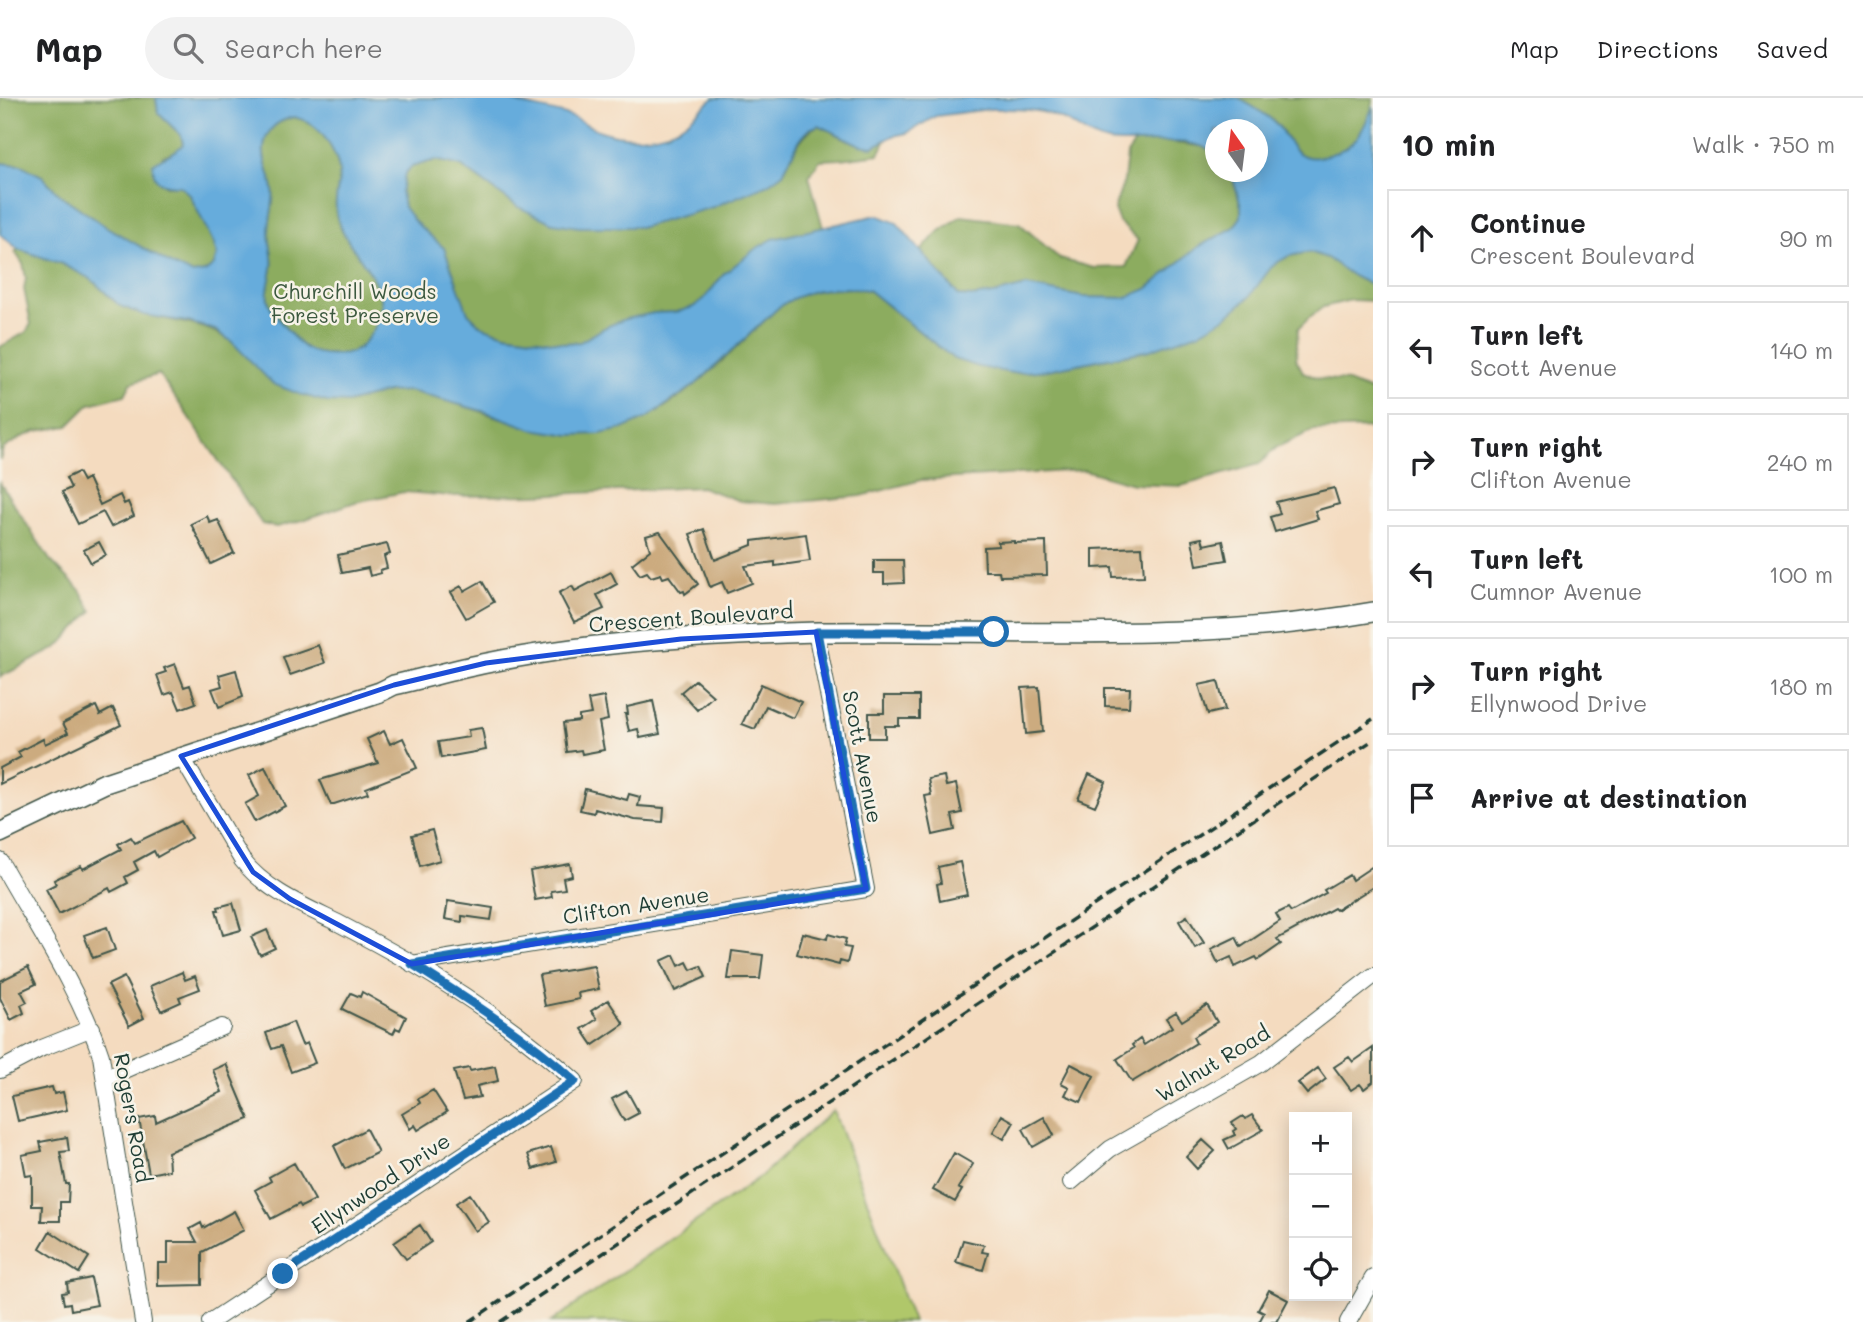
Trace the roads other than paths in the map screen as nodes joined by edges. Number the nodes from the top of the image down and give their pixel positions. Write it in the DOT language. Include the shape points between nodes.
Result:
graph roads {
  1 [pos="1373,612"];
  2 [pos="817,632"];
  3 [pos="181,756"];
  4 [pos="0,833"];
  5 [pos="0,861"];
  6 [pos="866,889"];
  7 [pos="412,964"];
  8 [pos="1373,976"];
  9 [pos="222,1027"];
  10 [pos="92,1028"];
  11 [pos="0,1070"];
  12 [pos="106,1078"];
  13 [pos="1071,1182"];
  14 [pos="1373,1278"];
  15 [pos="143,1322"];
  16 [pos="210,1322"];
  17 [pos="1348,1322"];
  1 -- 2 [label="street, Crescent Boulevard" via="1209,630"];
  2 -- 3 [label="street, Crescent Boulevard" via="632,641 486,663 394,685"];
  2 -- 6 [label="street, Scott Avenue"];
  3 -- 4 [label="street, Crescent Boulevard" via="105,783"];
  3 -- 7 [label="street" via="253,872 290,899"];
  5 -- 10 [label="street, Rogers Road"];
  6 -- 7 [label="street, Clifton Avenue"];
  7 -- 16 [label="street, Ellynwood Drive" via="501,1022 575,1081"];
  8 -- 13 [label="street, Walnut Road" via="1261,1063 1110,1149"];
  9 -- 12 [label="street"];
  10 -- 11 [label="street"];
  10 -- 12 [label="street, Rogers Road"];
  12 -- 15 [label="street, Rogers Road"];
  14 -- 17 [label="street"];
}
